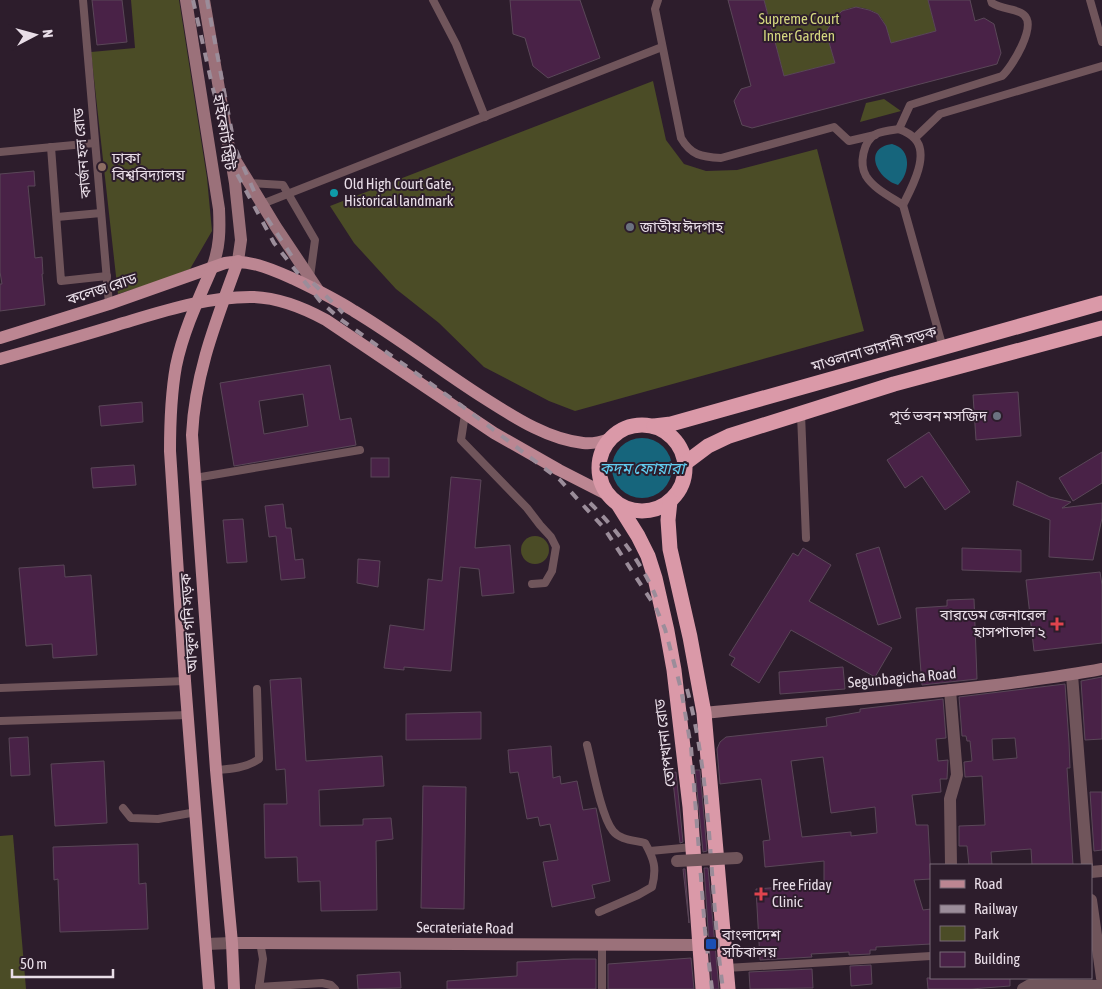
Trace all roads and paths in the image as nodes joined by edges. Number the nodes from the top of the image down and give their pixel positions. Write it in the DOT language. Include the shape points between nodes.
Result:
graph roads {
  1 [pos="83,0"];
  2 [pos="186,0"];
  3 [pos="204,0"];
  4 [pos="433,0"];
  5 [pos="652,0"];
  6 [pos="658,0"];
  7 [pos="991,0"];
  8 [pos="1090,0"];
  9 [pos="655,9"];
  10 [pos="1102,42"];
  11 [pos="662,47"];
  12 [pos="1102,66"];
  13 [pos="485,117"];
  14 [pos="898,128"];
  15 [pos="875,135"];
  16 [pos="915,138"];
  17 [pos="95,143"];
  18 [pos="51,147"];
  19 [pos="230,151"];
  20 [pos="0,152"];
  21 [pos="248,183"];
  22 [pos="288,194"];
  23 [pos="262,204"];
  24 [pos="903,205"];
  25 [pos="101,213"];
  26 [pos="57,217"];
  27 [pos="238,261"];
  28 [pos="212,268"];
  29 [pos="107,276"];
  30 [pos="310,278"];
  31 [pos="318,290"];
  32 [pos="224,299"];
  33 [pos="1102,303"];
  34 [pos="109,304"];
  35 [pos="196,305"];
  36 [pos="1102,328"];
  37 [pos="0,338"];
  38 [pos="943,348"];
  39 [pos="0,359"];
  40 [pos="465,414"];
  41 [pos="801,414"];
  42 [pos="654,426"];
  43 [pos="609,439"];
  44 [pos="360,450"];
  45 [pos="684,464"];
  46 [pos="194,478"];
  47 [pos="613,500"];
  48 [pos="670,501"];
  49 [pos="806,538"];
  50 [pos="532,584"];
  51 [pos="1102,669"];
  52 [pos="1072,675"];
  53 [pos="185,681"];
  54 [pos="0,688"];
  55 [pos="257,689"];
  56 [pos="950,690"];
  57 [pos="704,713"];
  58 [pos="188,715"];
  59 [pos="0,722"];
  60 [pos="587,745"];
  61 [pos="216,770"];
  62 [pos="713,805"];
  63 [pos="690,807"];
  64 [pos="123,808"];
  65 [pos="196,812"];
  66 [pos="693,847"];
  67 [pos="650,851"];
  68 [pos="737,858"];
  69 [pos="677,861"];
  70 [pos="951,864"];
  71 [pos="1087,864"];
  72 [pos="1092,907"];
  73 [pos="598,912"];
  74 [pos="232,942"];
  75 [pos="260,942"];
  76 [pos="206,944"];
  77 [pos="602,945"];
  78 [pos="699,945"];
  79 [pos="930,956"];
  80 [pos="726,968"];
  81 [pos="1102,978"];
  82 [pos="1102,986"];
  83 [pos="259,988"];
  84 [pos="209,989"];
  85 [pos="234,989"];
  86 [pos="335,989"];
  87 [pos="602,989"];
  88 [pos="703,989"];
  89 [pos="728,989"];
  90 [pos="1023,989"];
  1 -- 17 [label="lane, কার্জন হল রোড"];
  2 -- 28 [label="street, হাইকোর্ট স্ট্রিট" via="219,209 220,240"];
  3 -- 19 [label="street, হাইকোর্ট স্ট্রিট"];
  4 -- 13 [label="lane" via="456,44"];
  5 -- 9 [label="lane"];
  6 -- 9 [label="lane"];
  7 -- 14 [label="lane" via="998,8 1018,11 1028,22 1027,32 1010,69 1002,76 910,105"];
  8 -- 10 [label="lane"];
  9 -- 11 [label="lane"];
  11 -- 13 [label="lane"];
  11 -- 15 [label="lane" via="681,138 687,148 697,154 721,158 834,127 849,141"];
  12 -- 16 [label="lane" via="940,114"];
  13 -- 22 [label="lane"];
  14 -- 15 [label="lane"];
  14 -- 16 [label="lane"];
  15 -- 24 [label="lane" via="864,152 866,176"];
  16 -- 24 [label="lane" via="920,160"];
  17 -- 18 [label="lane"];
  17 -- 25 [label="lane, কার্জন হল রোড"];
  18 -- 20 [label="lane"];
  18 -- 26 [label="lane"];
  19 -- 21 [label="street"];
  19 -- 27 [label="street, হাইকোর্ট স্ট্রিট" via="241,240"];
  21 -- 22 [label="lane" via="283,184"];
  21 -- 23 [label="street"];
  22 -- 23 [label="lane"];
  22 -- 30 [label="lane" via="315,240"];
  23 -- 30 [label="street"];
  24 -- 38 [label="lane"];
  25 -- 26 [label="lane"];
  25 -- 29 [label="lane, কার্জন হল রোড"];
  26 -- 29 [label="lane" via="61,281"];
  27 -- 28 [label="main road, কলেজ রোড"];
  27 -- 31 [label="main road" via="268,268"];
  27 -- 32 [label="main road, আব্দুল গনি সড়ক"];
  28 -- 34 [label="main road, কলেজ রোড"];
  28 -- 35 [label="main road, আব্দুল গনি সড়ক"];
  29 -- 34 [label="lane, কার্জন হল রোড"];
  30 -- 31 [label="street"];
  31 -- 43 [label="main road" via="526,423 568,440 596,443"];
  32 -- 35 [label="main road"];
  32 -- 40 [label="main road" via="254,297 277,300 313,313"];
  32 -- 46 [label="main road, আব্দুল গনি সড়ক" via="204,356 196,393 192,435"];
  33 -- 38 [label="highway, মাওলানা ভাসানী সড়ক"];
  34 -- 37 [label="main road, কলেজ রোড"];
  35 -- 39 [label="main road"];
  35 -- 53 [label="main road, আব্দুল গনি সড়ক" via="176,366 170,418"];
  36 -- 41 [label="highway" via="894,384"];
  38 -- 42 [label="highway, মাওলানা ভাসানী সড়ক"];
  40 -- 47 [label="main road"];
  40 -- 50 [label="lane" via="461,440 527,508 551,536 556,547 552,572 545,583"];
  41 -- 45 [label="highway" via="729,436 708,446"];
  41 -- 49 [label="lane"];
  42 -- 43 [label="highway" via="630,426"];
  42 -- 45 [label="highway" via="673,438 680,447"];
  43 -- 47 [label="highway" via="599,467 600,477"];
  44 -- 46 [label="lane"];
  45 -- 48 [label="highway" via="683,481"];
  46 -- 61 [label="main road, আব্দুল গনি সড়ক"];
  47 -- 48 [label="highway" via="626,508 644,511 654,510"];
  47 -- 63 [label="highway, তোপখানা রোড" via="638,536 655,578 674,670"];
  48 -- 57 [label="highway" via="670,549"];
  51 -- 52 [label="street, Segunbagicha Road"];
  52 -- 56 [label="street, Segunbagicha Road"];
  52 -- 71 [label="street"];
  53 -- 54 [label="lane"];
  53 -- 58 [label="main road, আব্দুল গনি সড়ক"];
  55 -- 61 [label="lane" via="259,759 239,768"];
  56 -- 57 [label="street, Segunbagicha Road"];
  56 -- 70 [label="street" via="957,775 950,800"];
  57 -- 62 [label="highway"];
  58 -- 59 [label="lane"];
  58 -- 65 [label="main road, আব্দুল গনি সড়ক"];
  60 -- 67 [label="lane" via="613,831 624,838 645,842"];
  61 -- 74 [label="main road, আব্দুল গনি সড়ক"];
  62 -- 63 [label="highway"];
  62 -- 80 [label="highway"];
  63 -- 66 [label="highway, তোপখানা রোড"];
  64 -- 65 [label="lane" via="132,818 158,819"];
  65 -- 76 [label="main road, আব্দুল গনি সড়ক"];
  66 -- 67 [label="lane"];
  66 -- 78 [label="highway, তোপখানা রোড"];
  67 -- 73 [label="lane" via="655,876 652,887"];
  68 -- 69 [label="street, bridge"];
  72 -- 81 [label="street"];
  74 -- 75 [label="street, Secrateriate Road"];
  74 -- 76 [label="street"];
  74 -- 85 [label="main road, আব্দুল গনি সড়ক"];
  75 -- 77 [label="street, Secrateriate Road"];
  75 -- 83 [label="lane" via="263,959"];
  76 -- 84 [label="main road, আব্দুল গনি সড়ক"];
  77 -- 78 [label="street, Secrateriate Road"];
  77 -- 87 [label="lane"];
  78 -- 88 [label="highway, তোপখানা রোড"];
  79 -- 80 [label="lane"];
  80 -- 89 [label="highway"];
  82 -- 90 [label="street" via="1030,985"];
  83 -- 86 [label="lane" via="322,983"];
}
